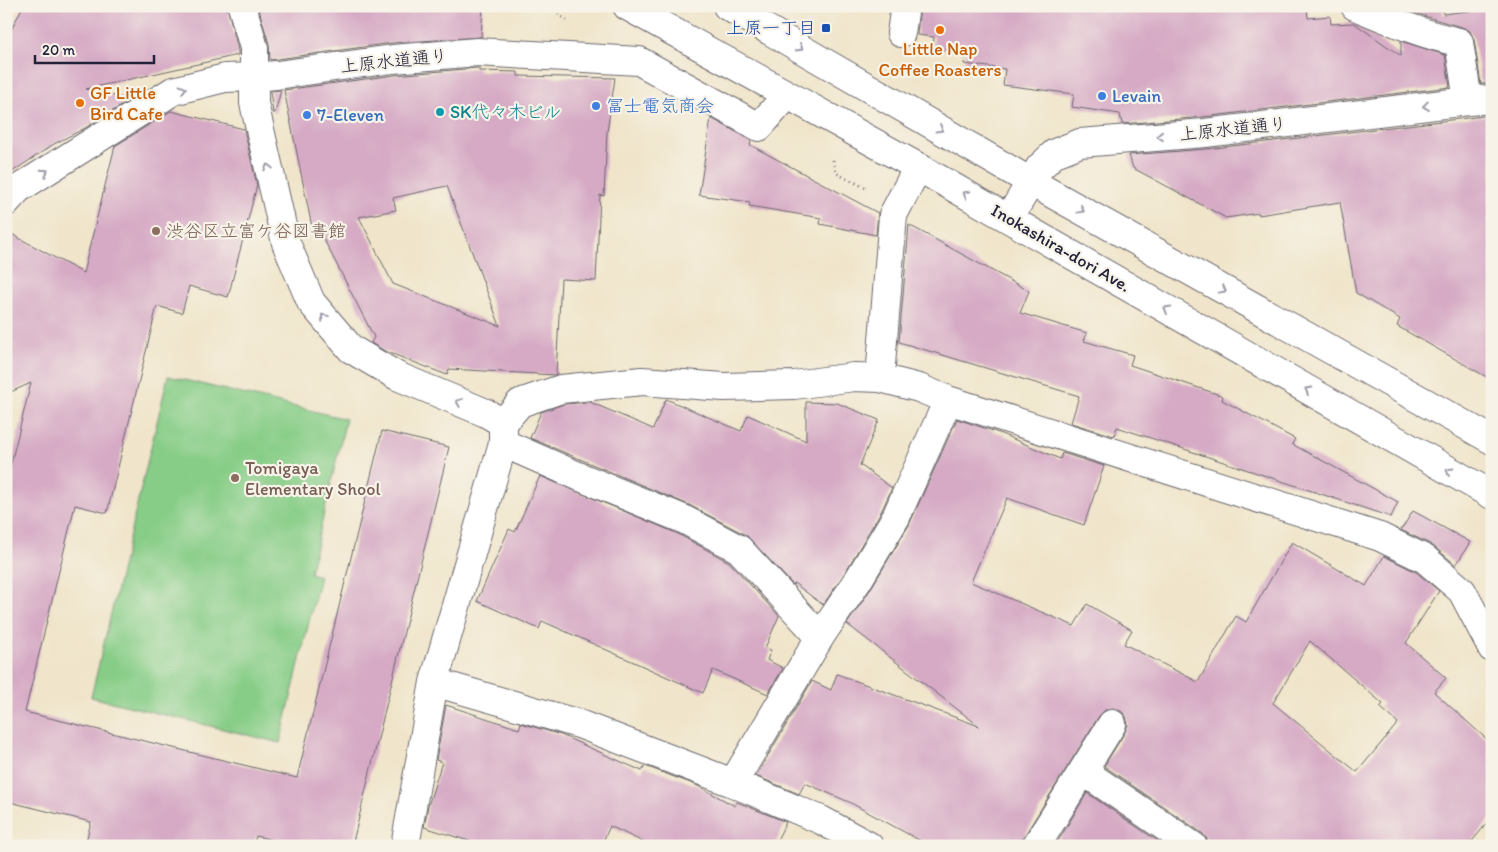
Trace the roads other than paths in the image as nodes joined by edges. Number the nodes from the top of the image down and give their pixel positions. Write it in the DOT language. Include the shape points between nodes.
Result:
graph roads {
  1 [pos="242,6"];
  2 [pos="627,6"];
  3 [pos="727,6"];
  4 [pos="905,6"];
  5 [pos="1355,6"];
  6 [pos="901,33"];
  7 [pos="253,77"];
  8 [pos="787,94"];
  9 [pos="1480,100"];
  10 [pos="918,167"];
  11 [pos="1031,182"];
  12 [pos="6,202"];
  13 [pos="1009,218"];
  14 [pos="880,378"];
  15 [pos="948,400"];
  16 [pos="503,433"];
  17 [pos="1492,440"];
  18 [pos="1492,495"];
  19 [pos="820,637"];
  20 [pos="1490,638"];
  21 [pos="434,682"];
  22 [pos="1112,724"];
  23 [pos="1083,771"];
  24 [pos="733,783"];
  25 [pos="405,846"];
  26 [pos="869,846"];
  27 [pos="1036,846"];
  28 [pos="1193,846"];
  1 -- 7 [label="street" via="254,48"];
  2 -- 8 [label="street, Inokashira-dori Ave."];
  3 -- 11 [label="street, one-way"];
  4 -- 6 [label="street"];
  5 -- 9 [label="street" via="1433,36 1459,42"];
  7 -- 8 [label="street, 上原水道通り" via="477,52 639,61 759,127"];
  12 -- 7 [label="street, 上原水道通り, one-way" via="18,189 173,91 225,78"];
  16 -- 7 [label="street, one-way" via="486,413 397,376 351,349 311,302 286,243 254,103"];
  8 -- 10 [label="street, Inokashira-dori Ave."];
  9 -- 11 [label="street, 上原水道通り, one-way" via="1204,133 1080,143 1055,153"];
  13 -- 10 [label="street, Inokashira-dori Ave., one-way"];
  10 -- 14 [label="street" via="893,215"];
  11 -- 13 [label="street, 上原水道通り"];
  11 -- 17 [label="street, one-way"];
  18 -- 13 [label="street, Inokashira-dori Ave., one-way"];
  14 -- 15 [label="street" via="920,388"];
  14 -- 16 [label="street" via="724,388 642,382 562,389 520,403"];
  15 -- 19 [label="street" via="896,517"];
  15 -- 20 [label="street" via="1380,537 1425,559 1462,591"];
  16 -- 19 [label="street" via="578,476 683,519 739,549"];
  16 -- 21 [label="street"];
  19 -- 24 [label="street"];
  21 -- 24 [label="street" via="579,724"];
  21 -- 25 [label="street"];
  22 -- 23 [label="street"];
  23 -- 27 [label="street"];
  23 -- 28 [label="street"];
  24 -- 26 [label="street" via="821,820"];
}
